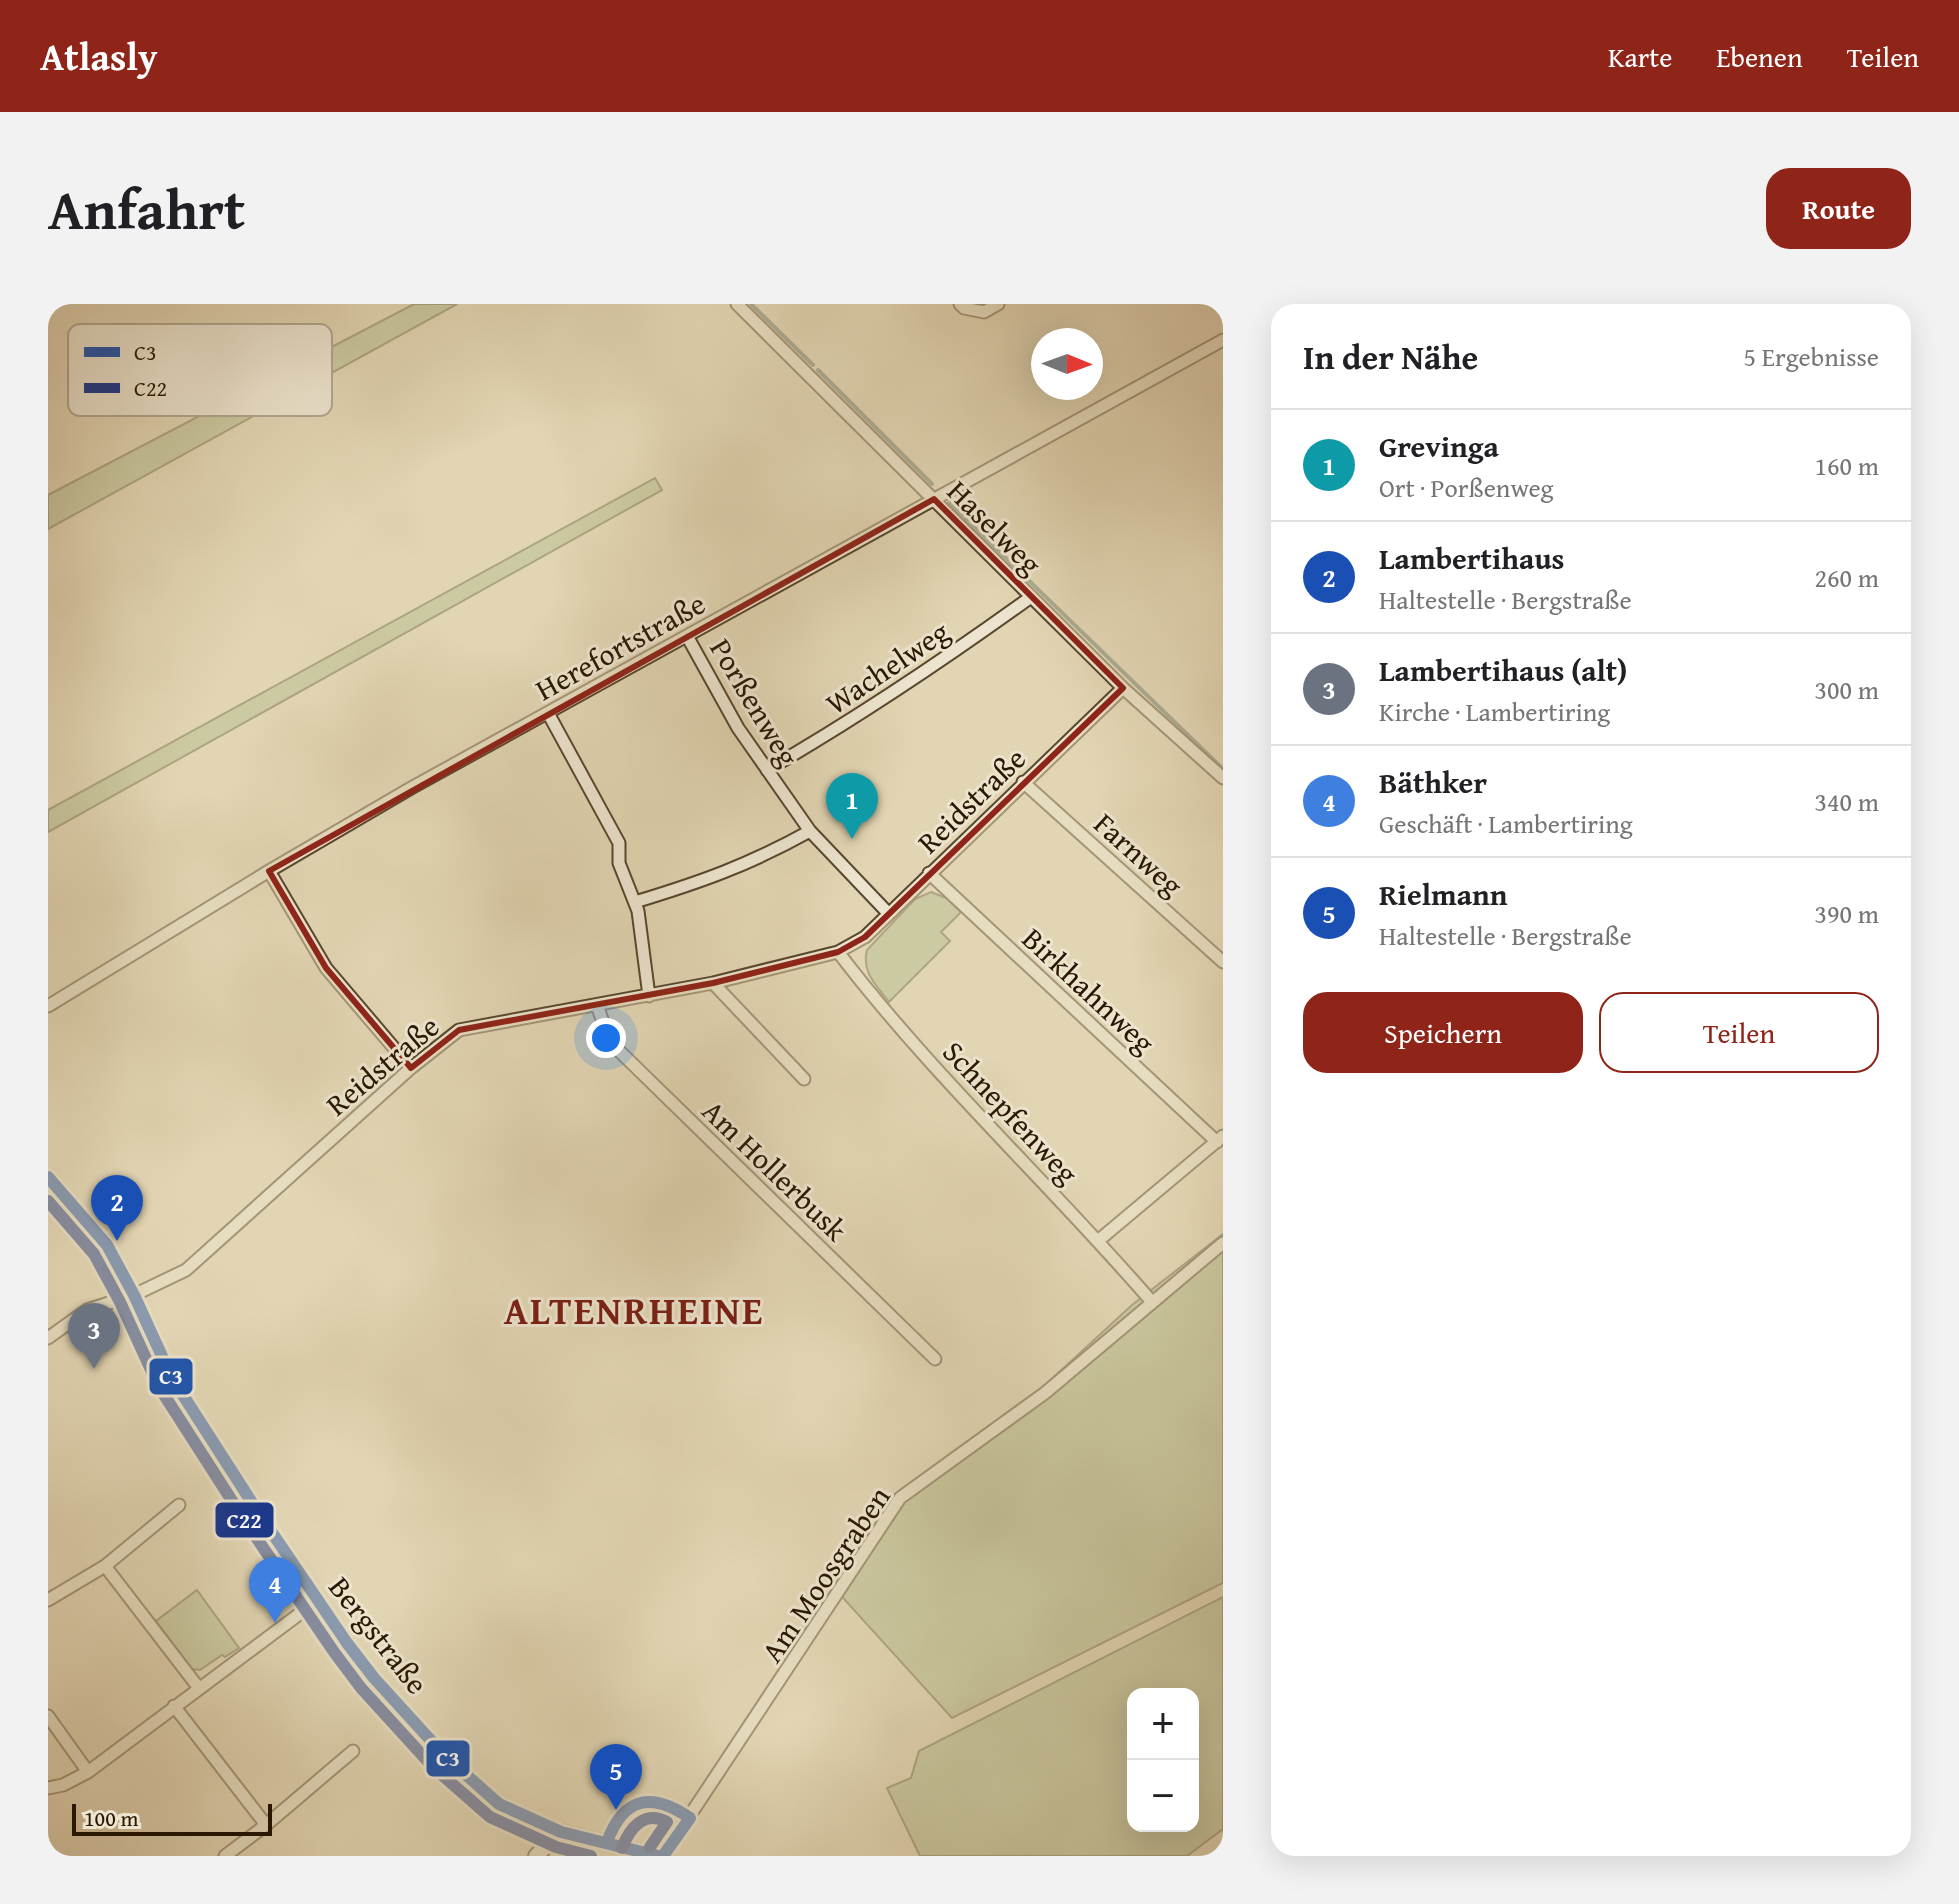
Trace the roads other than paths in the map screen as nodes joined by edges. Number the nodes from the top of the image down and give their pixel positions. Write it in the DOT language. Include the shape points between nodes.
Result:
graph roads {
  1 [pos="737,304"];
  2 [pos="960,304"];
  3 [pos="998,304"];
  4 [pos="1223,340"];
  5 [pos="934,499"];
  6 [pos="1031,597"];
  7 [pos="687,636"];
  8 [pos="1123,688"];
  9 [pos="548,713"];
  10 [pos="767,770"];
  11 [pos="1223,778"];
  12 [pos="1023,782"];
  13 [pos="810,831"];
  14 [pos="269,871"];
  15 [pos="929,873"];
  16 [pos="635,902"];
  17 [pos="888,913"];
  18 [pos="838,952"];
  19 [pos="1223,962"];
  20 [pos="713,983"];
  21 [pos="649,996"];
  22 [pos="597,1005"];
  23 [pos="48,1006"];
  24 [pos="411,1068"];
  25 [pos="804,1079"];
  26 [pos="1220,1139"];
  27 [pos="48,1177"];
  28 [pos="1099,1240"];
  29 [pos="1223,1243"];
  30 [pos="134,1295"];
  31 [pos="1152,1302"];
  32 [pos="48,1338"];
  33 [pos="935,1359"];
  34 [pos="179,1505"];
  35 [pos="105,1566"];
  36 [pos="48,1600"];
  37 [pos="318,1600"];
  38 [pos="198,1687"];
  39 [pos="174,1706"];
  40 [pos="48,1716"];
  41 [pos="353,1751"];
  42 [pos="88,1772"];
  43 [pos="48,1788"];
  44 [pos="266,1825"];
  45 [pos="561,1832"];
  46 [pos="225,1856"];
  47 [pos="536,1856"];
  48 [pos="660,1856"];
  1 -- 5 [label="street, Haselweg"];
  2 -- 3 [label="street" via="984,312"];
  4 -- 5 [label="street, Herefortstraße"];
  5 -- 6 [label="street, Haselweg"];
  5 -- 7 [label="street, Herefortstraße"];
  6 -- 8 [label="street, Haselweg"];
  6 -- 10 [label="street, Wachelweg" via="926,672"];
  7 -- 9 [label="street, Herefortstraße"];
  7 -- 10 [label="street, Porßenweg"];
  8 -- 11 [label="street, Haselweg"];
  8 -- 12 [label="street, Reidstraße"];
  9 -- 14 [label="street, Herefortstraße"];
  9 -- 16 [label="street" via="619,843 619,863"];
  10 -- 13 [label="street, Porßenweg"];
  12 -- 15 [label="street, Reidstraße"];
  12 -- 19 [label="street, Farnweg"];
  13 -- 16 [label="street" via="739,868"];
  13 -- 17 [label="street, Porßenweg"];
  14 -- 23 [label="street, Herefortstraße"];
  14 -- 24 [label="street" via="326,968"];
  15 -- 17 [label="street, Reidstraße"];
  15 -- 26 [label="street, Birkhahnweg"];
  16 -- 21 [label="street"];
  17 -- 18 [label="street, Reidstraße" via="865,937"];
  18 -- 20 [label="street, Reidstraße"];
  18 -- 28 [label="street, Schnepfenweg" via="885,1014"];
  20 -- 21 [label="street, Reidstraße"];
  20 -- 25 [label="street"];
  21 -- 22 [label="street, Reidstraße"];
  22 -- 24 [label="street, Reidstraße" via="459,1030"];
  22 -- 33 [label="street, Am Hollerbusk" via="610,1042"];
  24 -- 30 [label="street, Reidstraße" via="186,1270"];
  26 -- 28 [label="street"];
  27 -- 30 [label="street, Bergstraße" via="107,1245"];
  28 -- 31 [label="street, Schnepfenweg"];
  29 -- 31 [label="street, Am Moosgraben"];
  30 -- 32 [label="street, Reidstraße" via="87,1310"];
  30 -- 37 [label="street, Bergstraße" via="172,1378"];
  31 -- 48 [label="street, Am Moosgraben" via="1045,1393 900,1498"];
  34 -- 35 [label="street"];
  35 -- 36 [label="street"];
  35 -- 38 [label="street"];
  37 -- 38 [label="street"];
  37 -- 45 [label="street, Bergstraße" via="374,1678 472,1782 499,1804"];
  38 -- 39 [label="street"];
  39 -- 42 [label="street"];
  39 -- 44 [label="street"];
  40 -- 42 [label="street"];
  41 -- 44 [label="street"];
  42 -- 43 [label="street"];
  44 -- 46 [label="street"];
  45 -- 47 [label="street"];
  45 -- 48 [label="street, Bergstraße"];
}
